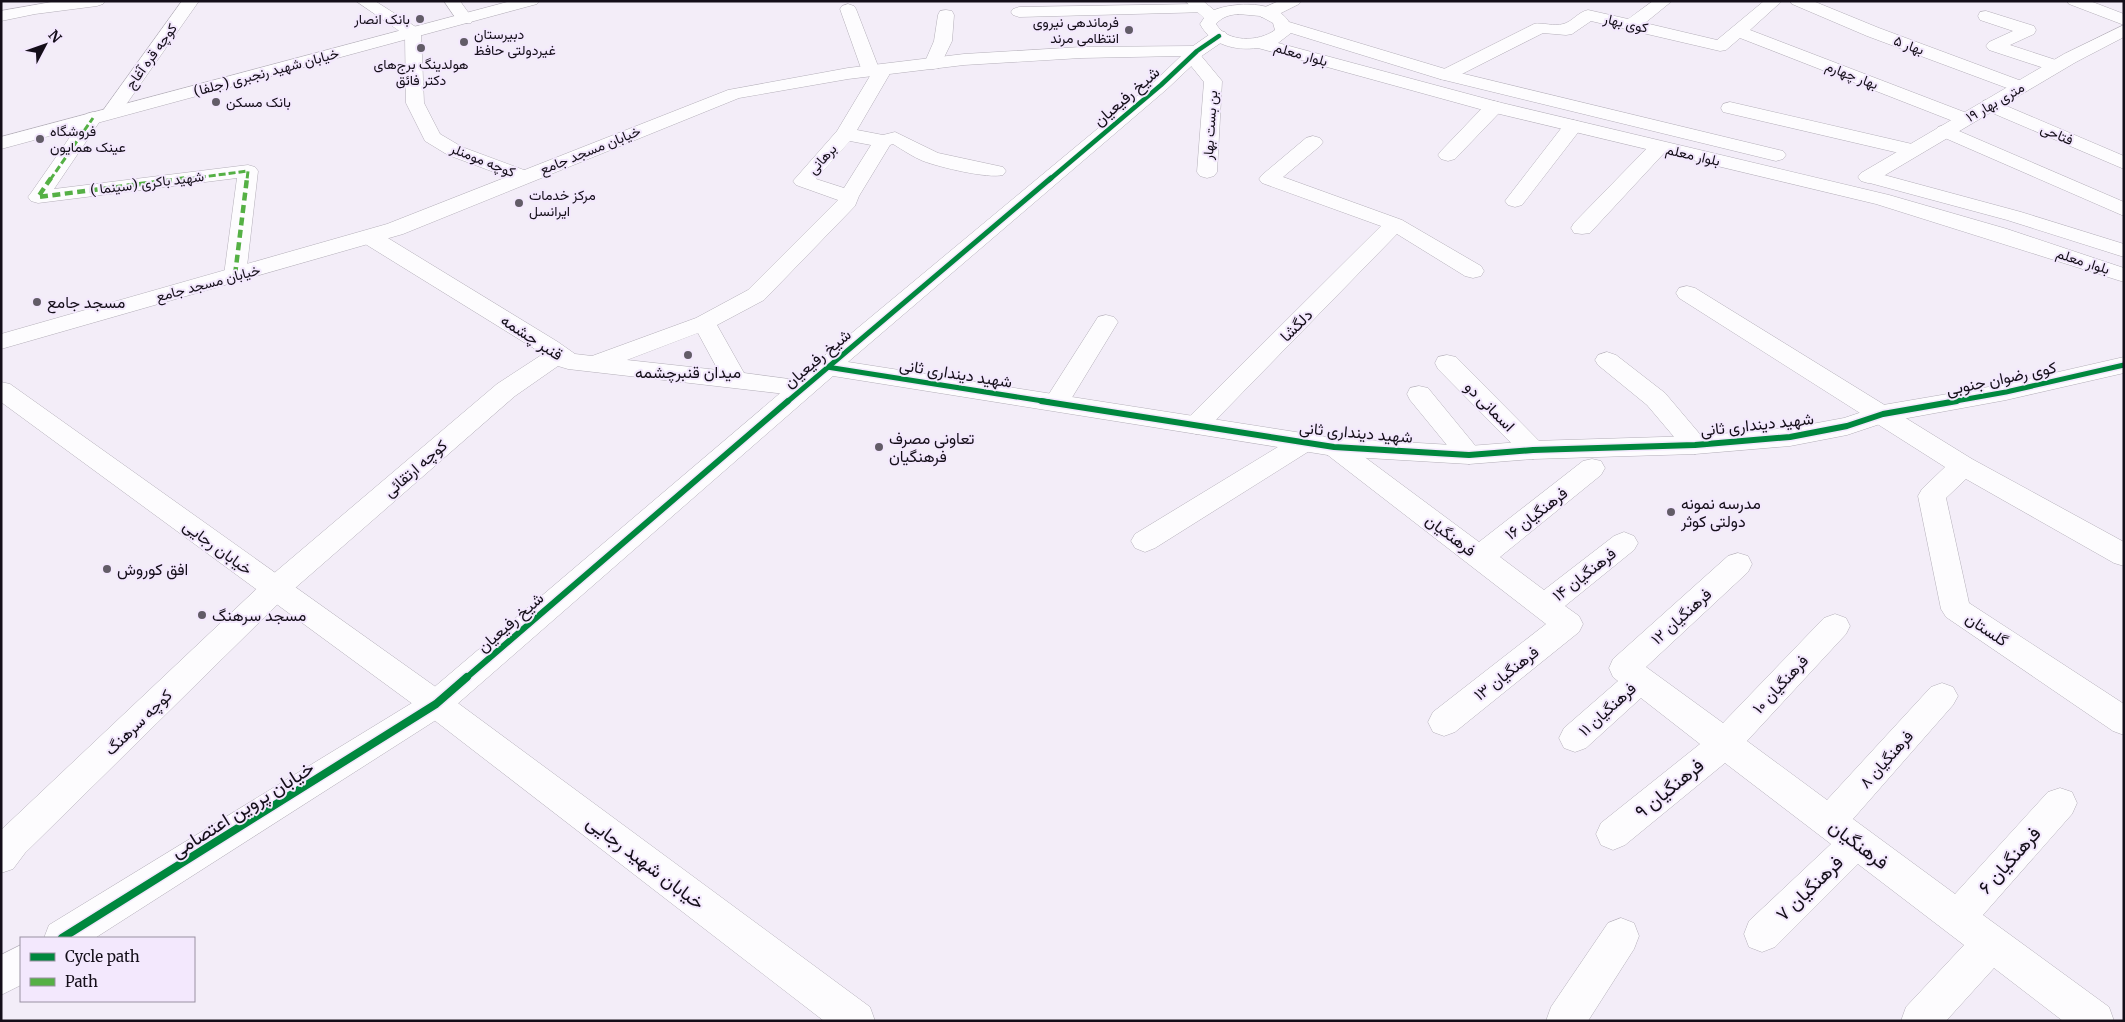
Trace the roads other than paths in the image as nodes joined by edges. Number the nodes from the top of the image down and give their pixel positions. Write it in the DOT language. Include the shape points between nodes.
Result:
graph roads {
  1 [pos="97,1"];
  2 [pos="191,1"];
  3 [pos="364,1"];
  4 [pos="452,1"];
  5 [pos="530,1"];
  6 [pos="1294,1"];
  7 [pos="1606,1"];
  8 [pos="1664,1"];
  9 [pos="1774,1"];
  10 [pos="1798,1"];
  11 [pos="2075,1"];
  12 [pos="1237,5"];
  13 [pos="848,10"];
  14 [pos="1019,13"];
  15 [pos="1266,13"];
  16 [pos="1588,14"];
  17 [pos="946,15"];
  18 [pos="1,16"];
  19 [pos="1207,16"];
  20 [pos="1986,16"];
  21 [pos="466,19"];
  22 [pos="2124,20"];
  23 [pos="1633,24"];
  24 [pos="1285,26"];
  25 [pos="2124,30"];
  26 [pos="1738,31"];
  27 [pos="413,33"];
  28 [pos="1260,43"];
  29 [pos="1995,46"];
  30 [pos="1194,54"];
  31 [pos="933,64"];
  32 [pos="1960,64"];
  33 [pos="2056,66"];
  34 [pos="877,70"];
  35 [pos="1446,75"];
  36 [pos="2021,87"];
  37 [pos="1990,105"];
  38 [pos="1494,107"];
  39 [pos="1730,108"];
  40 [pos="102,115"];
  41 [pos="1965,119"];
  42 [pos="1573,126"];
  43 [pos="1945,131"];
  44 [pos="845,134"];
  45 [pos="883,141"];
  46 [pos="1313,142"];
  47 [pos="1,143"];
  48 [pos="1659,147"];
  49 [pos="1912,150"];
  50 [pos="1448,155"];
  51 [pos="1791,158"];
  52 [pos="2124,163"];
  53 [pos="996,171"];
  54 [pos="1207,172"];
  55 [pos="1848,172"];
  56 [pos="525,177"];
  57 [pos="1868,177"];
  58 [pos="849,196"];
  59 [pos="1515,201"];
  60 [pos="2124,210"];
  61 [pos="1395,224"];
  62 [pos="1582,228"];
  63 [pos="370,237"];
  64 [pos="2124,252"];
  65 [pos="1474,271"];
  66 [pos="2124,274"];
  67 [pos="235,275"];
  68 [pos="1686,293"];
  69 [pos="1106,322"];
  70 [pos="704,323"];
  71 [pos="1,342"];
  72 [pos="559,354"];
  73 [pos="1607,360"];
  74 [pos="1447,363"];
  75 [pos="593,364"];
  76 [pos="2124,365"];
  77 [pos="827,367"];
  78 [pos="736,380"];
  79 [pos="803,388"];
  80 [pos="1,390"];
  81 [pos="1419,394"];
  82 [pos="1056,403"];
  83 [pos="1883,414"];
  84 [pos="1196,425"];
  85 [pos="1304,442"];
  86 [pos="1695,445"];
  87 [pos="1334,447"];
  88 [pos="1533,450"];
  89 [pos="1469,455"];
  90 [pos="1963,466"];
  91 [pos="1592,468"];
  92 [pos="1144,541"];
  93 [pos="1624,543"];
  94 [pos="2124,556"];
  95 [pos="1480,557"];
  96 [pos="1738,564"];
  97 [pos="276,588"];
  98 [pos="1556,615"];
  99 [pos="1835,626"];
  100 [pos="1632,674"];
  101 [pos="1942,696"];
  102 [pos="436,704"];
  103 [pos="2124,721"];
  104 [pos="1444,722"];
  105 [pos="1575,738"];
  106 [pos="1725,743"];
  107 [pos="2060,803"];
  108 [pos="1829,822"];
  109 [pos="1613,834"];
  110 [pos="1857,842"];
  111 [pos="1,857"];
  112 [pos="1957,918"];
  113 [pos="1762,934"];
  114 [pos="1621,936"];
  115 [pos="64,937"];
  116 [pos="1991,943"];
  117 [pos="20,965"];
  118 [pos="1,976"];
  119 [pos="856,1021"];
  120 [pos="1564,1021"];
  121 [pos="1920,1021"];
  122 [pos="2095,1021"];
  1 -- 18 [label="street"];
  2 -- 40 [label="street, کوچه قره آغاج"];
  3 -- 27 [label="street"];
  4 -- 21 [label="street"];
  5 -- 21 [label="street, خیابان شهید رنجبری (جلفا)"];
  6 -- 15 [label="street"];
  7 -- 16 [label="street"];
  8 -- 23 [label="street"];
  9 -- 26 [label="street, کوی بهار"];
  10 -- 32 [label="street, بهار ۵"];
  11 -- 22 [label="street"];
  12 -- 15 [label="street"];
  12 -- 19 [label="street"];
  13 -- 34 [label="street"];
  14 -- 19 [label="street"];
  15 -- 24 [label="street, بلوار معلم"];
  16 -- 23 [label="street, کوی بهار"];
  16 -- 35 [label="street, کوی بهار" via="1566,30 1540,28"];
  17 -- 31 [label="street" via="943,41"];
  19 -- 28 [label="street, بلوار معلم" via="1232,41"];
  19 -- 30 [label="street, شیخ رفیعیان"];
  20 -- 29 [label="street" via="2028,30"];
  21 -- 27 [label="street, خیابان شهید رنجبری (جلفا)"];
  23 -- 26 [label="street, کوی بهار" via="1720,46"];
  24 -- 28 [label="street" via="1280,36"];
  24 -- 35 [label="street, بلوار معلم"];
  25 -- 33 [label="street, ۱۹ متری بهار"];
  26 -- 41 [label="street, بهار چهارم"];
  27 -- 40 [label="street, خیابان شهید رنجبری (جلفا)"];
  27 -- 56 [label="street, کوچه مومنلر" via="415,103 432,137 455,151"];
  28 -- 38 [label="street, بلوار معلم"];
  29 -- 32 [label="street"];
  29 -- 33 [label="street"];
  30 -- 31 [label="street, خیابان مسجد جامع" via="1149,51 1018,56"];
  30 -- 54 [label="street, بن بست بهار" via="1213,81"];
  30 -- 77 [label="street, شیخ رفیعیان"];
  31 -- 34 [label="street, خیابان مسجد جامع"];
  32 -- 36 [label="street, بهار ۵"];
  33 -- 36 [label="street, ۱۹ متری بهار"];
  34 -- 44 [label="street"];
  34 -- 56 [label="street, خیابان مسجد جامع" via="734,94"];
  35 -- 51 [label="street, بلوار معلم"];
  36 -- 37 [label="street, ۱۹ متری بهار"];
  37 -- 41 [label="street, ۱۹ متری بهار"];
  37 -- 52 [label="street, فتاحی"];
  38 -- 42 [label="street, بلوار معلم"];
  38 -- 50 [label="street"];
  39 -- 49 [label="street"];
  40 -- 47 [label="street, خیابان شهید رنجبری (جلفا)"];
  40 -- 67 [label="street, شهید باکری (سینما )" via="38,197 248,171"];
  41 -- 43 [label="street, ۱۹ متری بهار"];
  42 -- 48 [label="street, بلوار معلم"];
  42 -- 59 [label="street"];
  43 -- 49 [label="street, ۱۹ متری بهار"];
  43 -- 60 [label="street"];
  44 -- 45 [label="street, برهانی"];
  44 -- 58 [label="street, برهانی" via="803,181"];
  45 -- 53 [label="street, برهانی" via="895,138 931,156"];
  45 -- 58 [label="street"];
  46 -- 61 [label="street" via="1270,179"];
  48 -- 62 [label="street"];
  48 -- 66 [label="street, بلوار معلم" via="1882,199"];
  49 -- 57 [label="street, ۱۹ متری بهار"];
  55 -- 57 [label="street, بلوار معلم"];
  56 -- 63 [label="street, خیابان مسجد جامع"];
  57 -- 64 [label="street, بلوار معلم" via="2014,216"];
  58 -- 70 [label="street" via="848,202 756,295"];
  61 -- 65 [label="street"];
  61 -- 84 [label="street, دلگشا"];
  63 -- 67 [label="street, خیابان مسجد جامع"];
  63 -- 72 [label="street, قنبر چشمه"];
  67 -- 71 [label="street, خیابان مسجد جامع"];
  68 -- 83 [label="street"];
  69 -- 82 [label="street"];
  70 -- 75 [label="street"];
  70 -- 78 [label="street"];
  72 -- 75 [label="street, قنبر چشمه" via="568,362"];
  72 -- 97 [label="street, کوچه ارتقائی" via="506,390"];
  73 -- 86 [label="street" via="1656,399"];
  74 -- 88 [label="street, اسمانی دو"];
  75 -- 78 [label="street, قنبر چشمه"];
  76 -- 83 [label="street, کوی رضوان جنوبی" via="2006,392"];
  77 -- 79 [label="street, شیخ رفیعیان"];
  77 -- 82 [label="street, شهید دینداری ثانی"];
  78 -- 79 [label="street, قنبر چشمه"];
  79 -- 102 [label="street, شیخ رفیعیان"];
  80 -- 97 [label="street, خیابان رجایی"];
  81 -- 89 [label="street"];
  82 -- 84 [label="street, شهید دینداری ثانی"];
  83 -- 86 [label="street, شهید دینداری ثانی" via="1847,426 1790,437"];
  83 -- 90 [label="street"];
  84 -- 85 [label="street, شهید دینداری ثانی"];
  85 -- 87 [label="street, شهید دینداری ثانی"];
  85 -- 92 [label="street"];
  86 -- 88 [label="street, شهید دینداری ثانی"];
  87 -- 89 [label="street, شهید دینداری ثانی"];
  87 -- 95 [label="street, فرهنگیان"];
  88 -- 89 [label="street, شهید دینداری ثانی"];
  90 -- 94 [label="street"];
  90 -- 103 [label="street, گلستان" via="1932,496 1956,609"];
  91 -- 95 [label="street, فرهنگیان ۱۶"];
  93 -- 98 [label="street, فرهنگیان ۱۴"];
  95 -- 98 [label="street, فرهنگیان"];
  96 -- 100 [label="street, فرهنگیان ۱۲"];
  97 -- 102 [label="street, خیابان رجایی"];
  97 -- 111 [label="street, کوچه سرهنگ"];
  98 -- 104 [label="street, فرهنگیان ۱۳"];
  99 -- 106 [label="street, فرهنگیان ۱۰"];
  100 -- 105 [label="street, فرهنگیان ۱۱"];
  100 -- 106 [label="street, فرهنگیان"];
  101 -- 108 [label="street, فرهنگیان ۸"];
  102 -- 115 [label="street, خیابان پروین اعتصامی"];
  102 -- 119 [label="street, خیابان شهید رجایی"];
  106 -- 108 [label="street, فرهنگیان"];
  106 -- 109 [label="street, فرهنگیان ۹"];
  107 -- 112 [label="street, فرهنگیان ۶"];
  108 -- 110 [label="street, فرهنگیان"];
  110 -- 112 [label="street, فرهنگیان"];
  110 -- 113 [label="street, فرهنگیان ۷"];
  112 -- 116 [label="street, فرهنگیان"];
  114 -- 120 [label="street"];
  116 -- 121 [label="street"];
  116 -- 122 [label="street, فرهنگیان"];
  117 -- 118 [label="street"];
}
